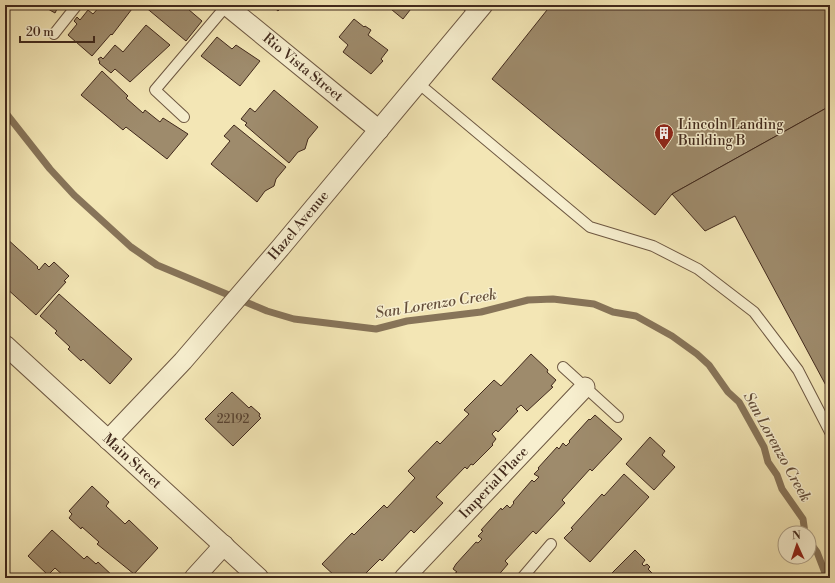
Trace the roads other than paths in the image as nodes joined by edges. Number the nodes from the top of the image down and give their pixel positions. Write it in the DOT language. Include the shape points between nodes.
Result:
graph roads {
  1 [pos="77,5"];
  2 [pos="226,5"];
  3 [pos="475,8"];
  4 [pos="54,34"];
  5 [pos="418,83"];
  6 [pos="184,117"];
  7 [pos="379,130"];
  8 [pos="5,345"];
  9 [pos="563,367"];
  10 [pos="585,387"];
  11 [pos="618,417"];
  12 [pos="830,432"];
  13 [pos="108,440"];
  14 [pos="551,544"];
  15 [pos="224,545"];
  16 [pos="194,578"];
  17 [pos="259,578"];
  18 [pos="404,578"];
  19 [pos="522,578"];
  1 -- 4 [label="lane"];
  2 -- 6 [label="lane" via="155,90"];
  2 -- 7 [label="street, Rio Vista Street"];
  3 -- 5 [label="street, Hazel Avenue"];
  5 -- 7 [label="street, Hazel Avenue"];
  5 -- 12 [label="lane" via="590,227 653,246 698,269 754,312 798,370"];
  7 -- 13 [label="street, Hazel Avenue" via="183,361"];
  8 -- 13 [label="street, Main Street"];
  9 -- 10 [label="lane"];
  10 -- 11 [label="lane"];
  10 -- 18 [label="street, Imperial Place"];
  13 -- 15 [label="street, Main Street"];
  14 -- 19 [label="lane"];
  15 -- 16 [label="street"];
  15 -- 17 [label="street, Main Street"];
}
